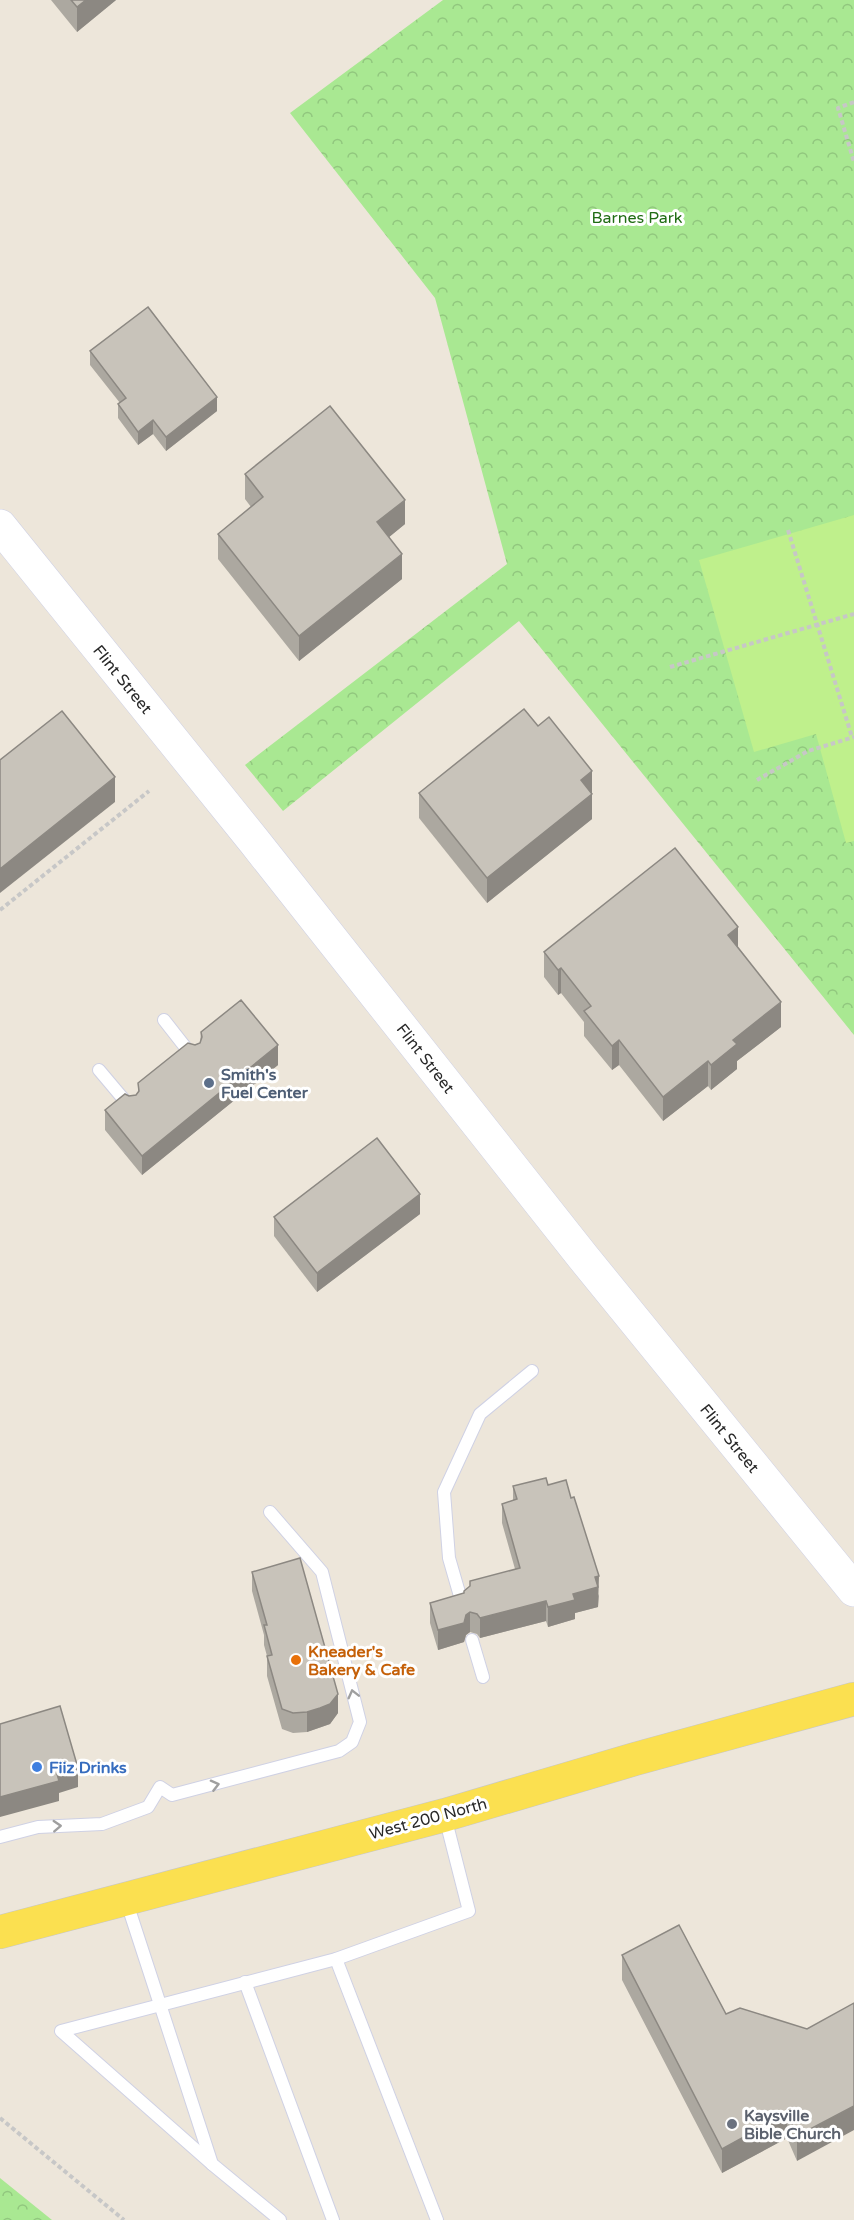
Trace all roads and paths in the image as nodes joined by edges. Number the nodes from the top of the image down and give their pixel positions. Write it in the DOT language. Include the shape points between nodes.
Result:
graph roads {
  1 [pos="854,102"];
  2 [pos="854,162"];
  3 [pos="0,526"];
  4 [pos="788,530"];
  5 [pos="854,614"];
  6 [pos="817,625"];
  7 [pos="670,667"];
  8 [pos="853,737"];
  9 [pos="757,780"];
  10 [pos="149,791"];
  11 [pos="0,910"];
  12 [pos="164,1020"];
  13 [pos="194,1057"];
  14 [pos="99,1070"];
  15 [pos="131,1108"];
  16 [pos="532,1371"];
  17 [pos="270,1512"];
  18 [pos="854,1590"];
  19 [pos="462,1603"];
  20 [pos="472,1640"];
  21 [pos="483,1677"];
  22 [pos="854,1699"];
  23 [pos="444,1815"];
  24 [pos="0,1837"];
  25 [pos="126,1899"];
  26 [pos="0,1932"];
  27 [pos="336,1959"];
  28 [pos="245,1982"];
  29 [pos="160,2004"];
  30 [pos="0,2118"];
  31 [pos="212,2164"];
  32 [pos="123,2220"];
  33 [pos="280,2220"];
  34 [pos="333,2220"];
  35 [pos="437,2220"];
  1 -- 2 [label="path" via="838,108"];
  3 -- 18 [label="street, Flint Street" via="572,1244"];
  4 -- 6 [label="path"];
  5 -- 6 [label="path"];
  6 -- 7 [label="path"];
  6 -- 8 [label="path"];
  8 -- 9 [label="path" via="808,751"];
  10 -- 11 [label="path"];
  12 -- 13 [label="lane"];
  14 -- 15 [label="lane"];
  16 -- 19 [label="lane" via="480,1414 444,1492 449,1558"];
  24 -- 17 [label="lane, one-way" via="38,1827 102,1824 148,1807 160,1787 172,1796 309,1760 339,1751 352,1742 360,1722 322,1572"];
  20 -- 21 [label="lane"];
  22 -- 23 [label="main road, West 200 North"];
  23 -- 25 [label="main road, West 200 North"];
  23 -- 27 [label="lane" via="469,1911"];
  25 -- 26 [label="main road, West 200 North"];
  25 -- 29 [label="lane"];
  27 -- 28 [label="lane"];
  27 -- 35 [label="lane"];
  28 -- 29 [label="lane"];
  28 -- 34 [label="lane"];
  29 -- 31 [label="lane"];
  29 -- 31 [label="lane" via="61,2031"];
  30 -- 32 [label="path"];
  31 -- 33 [label="lane"];
}
